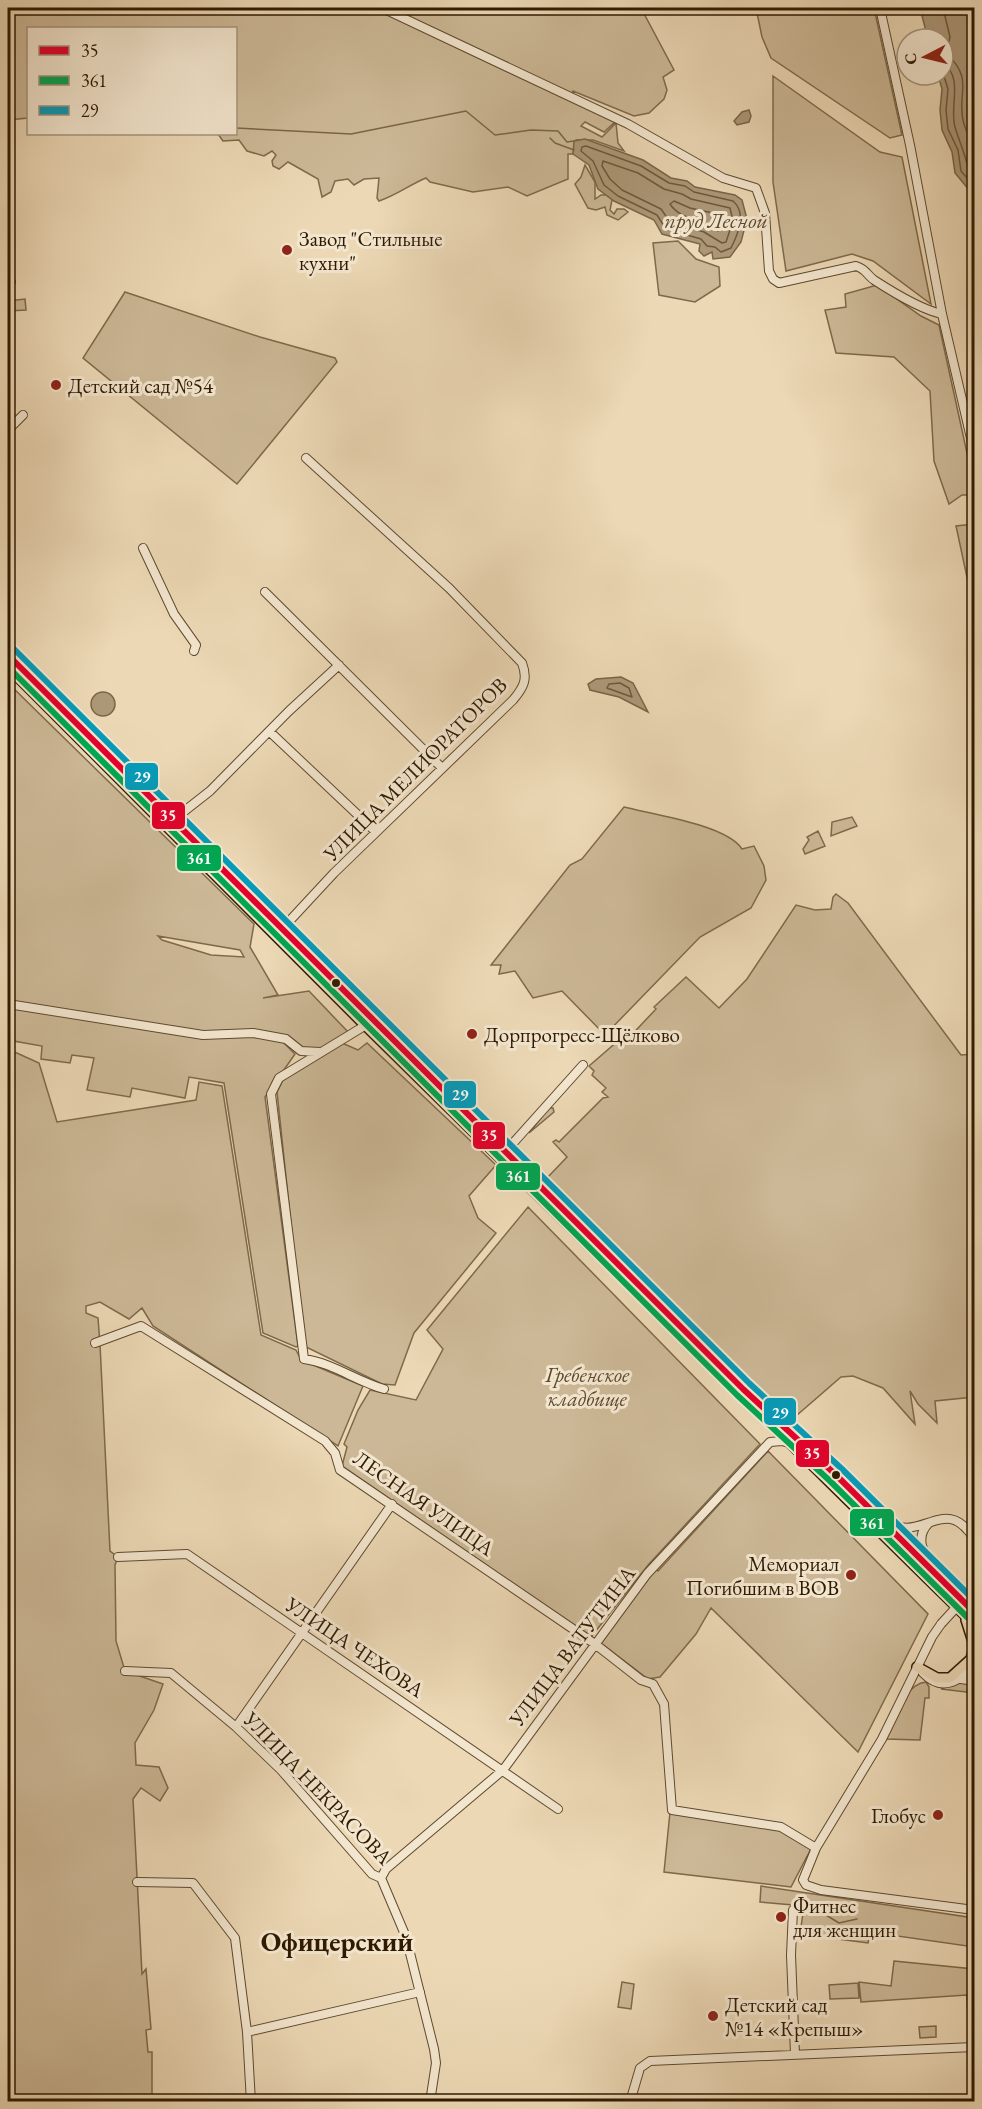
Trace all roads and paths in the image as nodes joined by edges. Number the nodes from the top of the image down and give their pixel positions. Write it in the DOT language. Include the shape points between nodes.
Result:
graph roads {
  1 [pos="382,8"];
  2 [pos="880,8"];
  3 [pos="942,314"];
  4 [pos="22,415"];
  5 [pos="8,430"];
  6 [pos="975,451"];
  7 [pos="306,459"];
  8 [pos="143,548"];
  9 [pos="265,592"];
  10 [pos="194,651"];
  11 [pos="8,655"];
  12 [pos="339,665"];
  13 [pos="8,667"];
  14 [pos="270,732"];
  15 [pos="442,768"];
  16 [pos="173,819"];
  17 [pos="376,832"];
  18 [pos="282,929"];
  19 [pos="8,1004"];
  20 [pos="366,1025"];
  21 [pos="320,1052"];
  22 [pos="583,1065"];
  23 [pos="506,1151"];
  24 [pos="95,1343"];
  25 [pos="384,1389"];
  26 [pos="772,1426"];
  27 [pos="770,1442"];
  28 [pos="792,1444"];
  29 [pos="392,1504"];
  30 [pos="868,1506"];
  31 [pos="932,1520"];
  32 [pos="975,1539"];
  33 [pos="118,1557"];
  34 [pos="975,1588"];
  35 [pos="954,1598"];
  36 [pos="975,1612"];
  37 [pos="975,1624"];
  38 [pos="301,1633"];
  39 [pos="595,1644"];
  40 [pos="975,1646"];
  41 [pos="917,1667"];
  42 [pos="975,1667"];
  43 [pos="125,1671"];
  44 [pos="962,1679"];
  45 [pos="975,1681"];
  46 [pos="236,1726"];
  47 [pos="503,1770"];
  48 [pos="558,1809"];
  49 [pos="816,1848"];
  50 [pos="381,1878"];
  51 [pos="137,1882"];
  52 [pos="793,1910"];
  53 [pos="975,1910"];
  54 [pos="420,1992"];
  55 [pos="247,2032"];
  56 [pos="975,2048"];
  57 [pos="795,2054"];
  58 [pos="251,2102"];
  59 [pos="430,2102"];
  60 [pos="630,2102"];
  1 -- 3 [label="street" via="628,124 723,178 756,188 765,213 769,271 779,283 856,266"];
  2 -- 3 [label="street"];
  3 -- 6 [label="street"];
  4 -- 5 [label="street"];
  7 -- 15 [label="street, УЛИЦА МЕЛИОРАТОРОВ" via="449,588 522,663 526,674 523,689"];
  8 -- 10 [label="street" via="174,614 196,645"];
  9 -- 12 [label="street"];
  11 -- 16 [label="main road"];
  12 -- 14 [label="street"];
  12 -- 15 [label="street"];
  13 -- 20 [label="main road"];
  14 -- 16 [label="street" via="210,791"];
  14 -- 17 [label="street"];
  15 -- 17 [label="street, УЛИЦА МЕЛИОРАТОРОВ"];
  16 -- 18 [label="main road"];
  17 -- 18 [label="street, УЛИЦА МЕЛИОРАТОРОВ"];
  18 -- 23 [label="main road"];
  19 -- 21 [label="street" via="203,1035 253,1033 285,1039 301,1052"];
  20 -- 21 [label="street"];
  20 -- 26 [label="main road"];
  21 -- 25 [label="street" via="279,1078 271,1094 304,1359 333,1366"];
  22 -- 23 [label="street"];
  23 -- 30 [label="main road" via="743,1389"];
  24 -- 29 [label="street, ЛЕСНАЯ УЛИЦА" via="141,1326 325,1441 335,1453 340,1470"];
  26 -- 27 [label="street"];
  26 -- 28 [label="main road"];
  27 -- 28 [label="street" via="782,1440"];
  27 -- 39 [label="street, УЛИЦА ВАТУТИНА" via="647,1574"];
  28 -- 35 [label="main road"];
  29 -- 38 [label="street"];
  29 -- 39 [label="street, ЛЕСНАЯ УЛИЦА"];
  30 -- 31 [label="street" via="891,1524 905,1529 918,1528"];
  30 -- 35 [label="main road"];
  31 -- 32 [label="street" via="952,1518"];
  31 -- 35 [label="street" via="923,1530 923,1551"];
  33 -- 38 [label="street, УЛИЦА ЧЕХОВА" via="187,1554"];
  34 -- 41 [label="street, bridge" via="941,1624"];
  35 -- 36 [label="main road"];
  35 -- 37 [label="main road"];
  35 -- 40 [label="main road" via="971,1629"];
  38 -- 46 [label="street"];
  38 -- 47 [label="street, УЛИЦА ЧЕХОВА"];
  39 -- 47 [label="street, УЛИЦА ВАТУТИНА"];
  39 -- 49 [label="street, ЛЕСНАЯ УЛИЦА" via="641,1680 653,1684 664,1704 672,1810 781,1827"];
  40 -- 41 [label="main road" via="971,1659 950,1678 937,1678"];
  41 -- 44 [label="street" via="936,1683"];
  41 -- 49 [label="street" via="877,1749"];
  42 -- 44 [label="street"];
  43 -- 46 [label="street, УЛИЦА НЕКРАСОВА" via="171,1673"];
  44 -- 45 [label="street"];
  46 -- 50 [label="street, УЛИЦА НЕКРАСОВА" via="281,1770 372,1874"];
  47 -- 48 [label="street, УЛИЦА ЧЕХОВА"];
  47 -- 50 [label="street, УЛИЦА ВАТУТИНА" via="386,1869"];
  49 -- 53 [label="street" via="803,1880 806,1885"];
  50 -- 54 [label="street, УЛИЦА НЕКРАСОВА" via="406,1937"];
  51 -- 55 [label="street" via="193,1883 235,1938"];
  52 -- 57 [label="street"];
  54 -- 55 [label="street"];
  54 -- 59 [label="street, УЛИЦА НЕКРАСОВА" via="436,2063"];
  55 -- 58 [label="street"];
  56 -- 57 [label="street"];
  57 -- 60 [label="street" via="650,2061 636,2075"];
}
